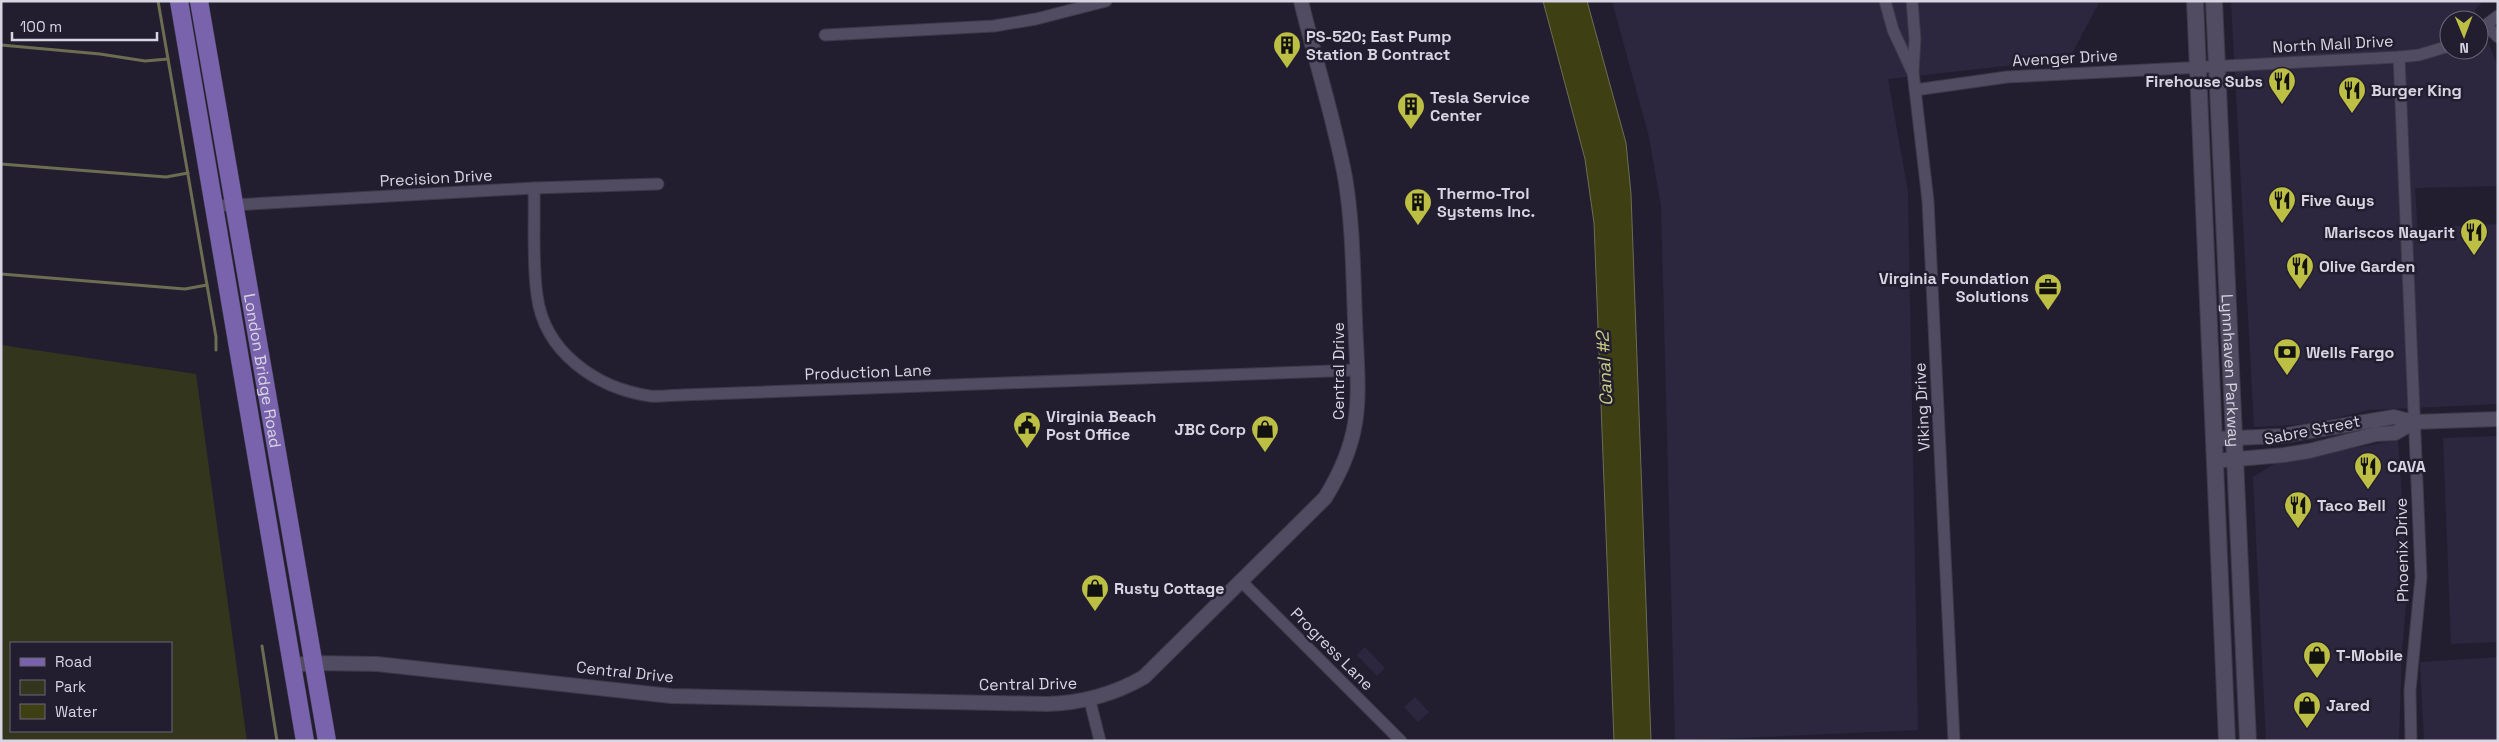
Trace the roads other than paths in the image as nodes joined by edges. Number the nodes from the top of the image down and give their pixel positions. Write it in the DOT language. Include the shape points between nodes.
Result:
graph roads {
  1 [pos="180,1"];
  2 [pos="199,1"];
  3 [pos="1106,1"];
  4 [pos="1301,1"];
  5 [pos="1885,1"];
  6 [pos="1912,1"];
  7 [pos="2195,1"];
  8 [pos="2214,1"];
  9 [pos="825,35"];
  10 [pos="2439,49"];
  11 [pos="2399,58"];
  12 [pos="2216,66"];
  13 [pos="2198,67"];
  14 [pos="1913,72"];
  15 [pos="1916,90"];
  16 [pos="658,184"];
  17 [pos="534,188"];
  18 [pos="215,206"];
  19 [pos="234,206"];
  20 [pos="1358,370"];
  21 [pos="2498,419"];
  22 [pos="2414,422"];
  23 [pos="2234,438"];
  24 [pos="2213,440"];
  25 [pos="2235,460"];
  26 [pos="2214,461"];
  27 [pos="1241,581"];
  28 [pos="313,663"];
  29 [pos="294,666"];
  30 [pos="1090,700"];
  31 [pos="306,741"];
  32 [pos="327,741"];
  33 [pos="1100,741"];
  34 [pos="1401,741"];
  35 [pos="1954,741"];
  36 [pos="2227,741"];
  37 [pos="2248,741"];
  38 [pos="2411,741"];
  1 -- 18 [label="main road, London Bridge Road"];
  2 -- 19 [label="main road, London Bridge Road"];
  3 -- 9 [label="street" via="994,26"];
  4 -- 20 [label="street, Central Drive" via="1345,177 1351,224"];
  5 -- 14 [label="street, Viking Drive" via="1892,30"];
  6 -- 14 [label="street, Viking Drive"];
  7 -- 13 [label="main road, Lynnhaven Parkway"];
  8 -- 12 [label="main road, Lynnhaven Parkway"];
  10 -- 11 [label="street, North Mall Drive"];
  11 -- 12 [label="street, North Mall Drive"];
  11 -- 22 [label="street, Phoenix Drive"];
  12 -- 13 [label="street, Avenger Drive"];
  12 -- 23 [label="main road, Lynnhaven Parkway"];
  13 -- 15 [label="street, Avenger Drive" via="2006,77"];
  13 -- 24 [label="main road, Lynnhaven Parkway"];
  14 -- 15 [label="street, Viking Drive"];
  15 -- 35 [label="street, Viking Drive" via="1928,201"];
  16 -- 17 [label="street, Precision Drive"];
  17 -- 19 [label="street, Precision Drive"];
  17 -- 20 [label="street, Production Lane" via="536,295 545,325 575,364 601,380 633,392 652,396"];
  18 -- 19 [label="street, Precision Drive"];
  18 -- 29 [label="main road, London Bridge Road"];
  19 -- 28 [label="main road, London Bridge Road"];
  20 -- 27 [label="street, Central Drive" via="1358,417 1340,474 1325,498"];
  21 -- 22 [label="street, Sabre Street"];
  22 -- 23 [label="street, Sabre Street" via="2394,417 2281,436"];
  22 -- 25 [label="street, Sabre Street" via="2396,433 2376,434 2284,456"];
  22 -- 38 [label="street, Phoenix Drive" via="2421,584 2410,690"];
  23 -- 24 [label="street, Sabre Street"];
  23 -- 25 [label="main road, Lynnhaven Parkway"];
  24 -- 26 [label="main road, Lynnhaven Parkway"];
  25 -- 26 [label="street, Sabre Street"];
  25 -- 37 [label="main road, Lynnhaven Parkway"];
  26 -- 36 [label="main road, Lynnhaven Parkway"];
  27 -- 30 [label="street, Central Drive" via="1144,677"];
  27 -- 34 [label="street, Progress Lane"];
  28 -- 29 [label="street, Central Drive"];
  28 -- 30 [label="street, Central Drive" via="378,664 671,696 1047,704"];
  28 -- 32 [label="main road, London Bridge Road"];
  29 -- 31 [label="main road, London Bridge Road"];
  30 -- 33 [label="street"];
}
